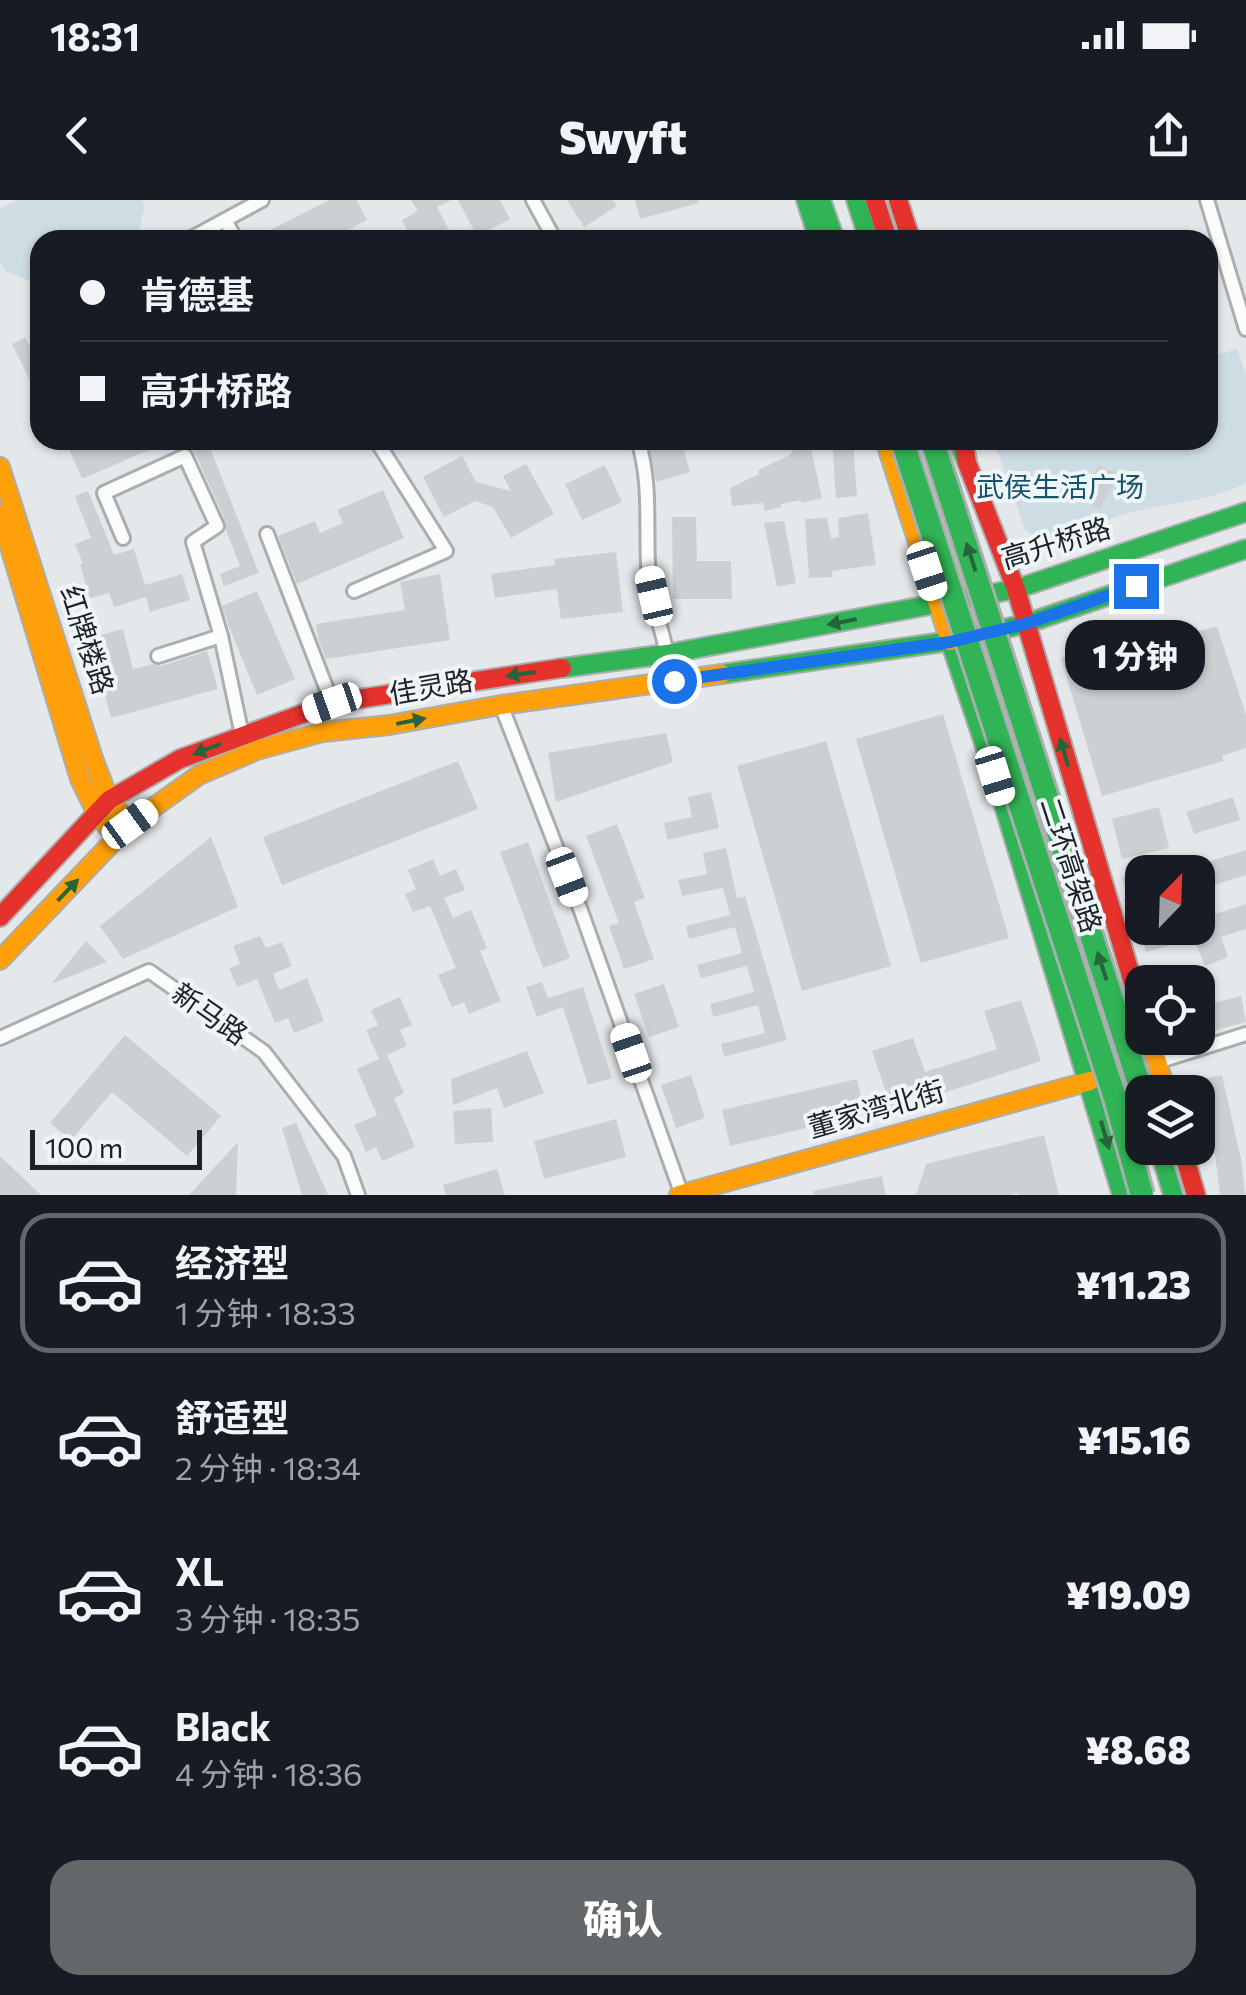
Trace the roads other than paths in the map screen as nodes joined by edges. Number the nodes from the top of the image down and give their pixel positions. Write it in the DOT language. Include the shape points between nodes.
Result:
graph roads {
  1 [pos="262,200"];
  2 [pos="533,200"];
  3 [pos="806,200"];
  4 [pos="821,200"];
  5 [pos="856,200"];
  6 [pos="875,200"];
  7 [pos="898,200"];
  8 [pos="1207,200"];
  9 [pos="225,220"];
  10 [pos="206,230"];
  11 [pos="230,230"];
  12 [pos="550,230"];
  13 [pos="816,230"];
  14 [pos="832,230"];
  15 [pos="866,230"];
  16 [pos="885,230"];
  17 [pos="907,230"];
  18 [pos="1216,230"];
  19 [pos="1218,236"];
  20 [pos="1246,329"];
  21 [pos="382,450"];
  22 [pos="642,450"];
  23 [pos="887,450"];
  24 [pos="905,450"];
  25 [pos="935,450"];
  26 [pos="964,450"];
  27 [pos="0,467"];
  28 [pos="1246,512"];
  29 [pos="0,514"];
  30 [pos="268,534"];
  31 [pos="123,538"];
  32 [pos="1246,548"];
  33 [pos="1016,589"];
  34 [pos="354,592"];
  35 [pos="938,604"];
  36 [pos="1025,624"];
  37 [pos="221,636"];
  38 [pos="950,642"];
  39 [pos="667,654"];
  40 [pos="158,656"];
  41 [pos="332,703"];
  42 [pos="501,704"];
  43 [pos="242,735"];
  44 [pos="103,807"];
  45 [pos="124,831"];
  46 [pos="0,917"];
  47 [pos="0,960"];
  48 [pos="1128,965"];
  49 [pos="1246,1034"];
  50 [pos="0,1038"];
  51 [pos="1155,1055"];
  52 [pos="1157,1062"];
  53 [pos="1136,1075"];
  54 [pos="1161,1075"];
  55 [pos="1090,1081"];
  56 [pos="1164,1165"];
  57 [pos="1187,1165"];
  58 [pos="358,1195"];
  59 [pos="681,1195"];
  60 [pos="1122,1195"];
  61 [pos="1142,1195"];
  62 [pos="1172,1195"];
  63 [pos="1196,1195"];
  1 -- 9 [label="street"];
  2 -- 12 [label="street"];
  3 -- 13 [label="main road"];
  4 -- 14 [label="main road"];
  5 -- 15 [label="main road"];
  6 -- 16 [label="main road"];
  7 -- 17 [label="main road"];
  8 -- 18 [label="street"];
  9 -- 10 [label="street"];
  9 -- 11 [label="street"];
  19 -- 20 [label="street"];
  21 -- 34 [label="street" via="446,552"];
  22 -- 39 [label="street" via="648,567"];
  23 -- 35 [label="main road"];
  24 -- 61 [label="main road, 二环高架路, bridge"];
  53 -- 25 [label="main road, 二环高架路, one-way, bridge"];
  26 -- 33 [label="main road"];
  27 -- 44 [label="main road, 红牌楼路"];
  28 -- 33 [label="main road, 高升桥路"];
  29 -- 44 [label="main road, 红牌楼路" via="80,779"];
  30 -- 41 [label="street"];
  31 -- 37 [label="street" via="104,493 186,456 218,526 193,542"];
  32 -- 36 [label="main road"];
  33 -- 35 [label="main road, 高升桥路"];
  33 -- 36 [label="main road"];
  35 -- 38 [label="main road"];
  35 -- 39 [label="main road, 佳灵路, one-way"];
  36 -- 38 [label="main road"];
  48 -- 36 [label="main road, one-way"];
  37 -- 40 [label="street"];
  37 -- 43 [label="street"];
  38 -- 42 [label="main road, 佳灵路"];
  38 -- 55 [label="main road"];
  39 -- 41 [label="main road, 佳灵路, one-way"];
  41 -- 43 [label="main road, 佳灵路"];
  45 -- 42 [label="main road, 佳灵路, one-way" via="198,775 256,750 323,732"];
  42 -- 59 [label="street"];
  43 -- 44 [label="main road, 佳灵路, one-way" via="180,759"];
  44 -- 45 [label="main road, 红牌楼路"];
  44 -- 46 [label="main road, 佳灵路"];
  47 -- 45 [label="main road, 佳灵路, one-way"];
  49 -- 52 [label="street"];
  50 -- 58 [label="street, 新马路" via="150,970 264,1052 344,1156"];
  51 -- 52 [label="main road"];
  52 -- 54 [label="main road"];
  55 -- 59 [label="main road, 董家湾北街"];
  55 -- 60 [label="main road, one-way"];
  56 -- 62 [label="main road"];
  57 -- 63 [label="main road"];
}
